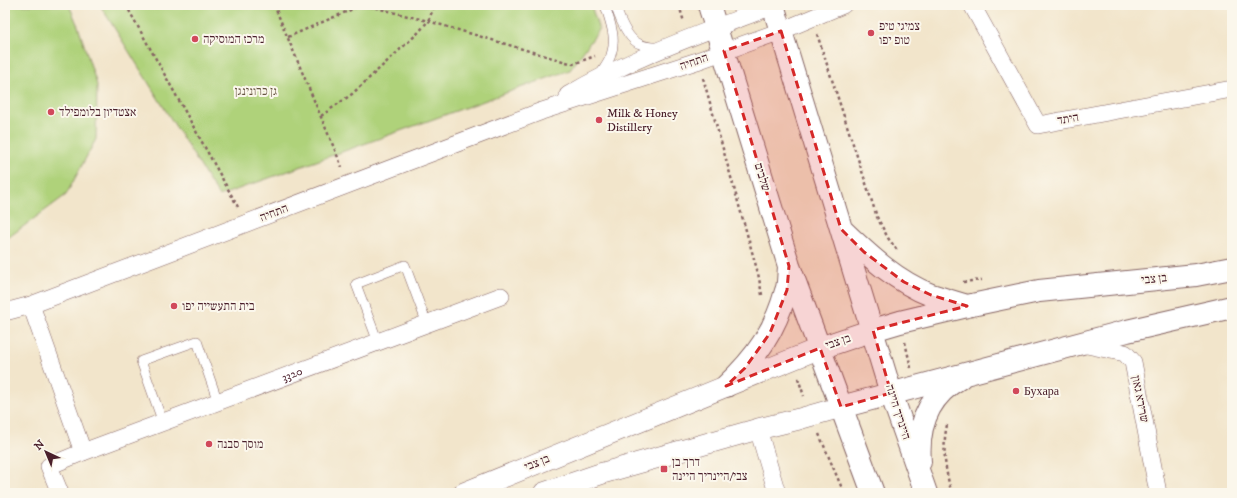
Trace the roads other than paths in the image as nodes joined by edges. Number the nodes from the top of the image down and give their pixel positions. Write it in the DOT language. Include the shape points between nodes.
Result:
graph roads {
  1 [pos="605,5"];
  2 [pos="615,5"];
  3 [pos="709,5"];
  4 [pos="774,5"];
  5 [pos="843,5"];
  6 [pos="972,5"];
  7 [pos="716,27"];
  8 [pos="781,31"];
  9 [pos="662,49"];
  10 [pos="724,51"];
  11 [pos="598,77"];
  12 [pos="1232,89"];
  13 [pos="542,111"];
  14 [pos="841,229"];
  15 [pos="789,266"];
  16 [pos="1232,268"];
  17 [pos="502,296"];
  18 [pos="31,305"];
  19 [pos="967,306"];
  20 [pos="1232,307"];
  21 [pos="5,312"];
  22 [pos="427,324"];
  23 [pos="873,330"];
  24 [pos="378,342"];
  25 [pos="1080,344"];
  26 [pos="820,348"];
  27 [pos="967,374"];
  28 [pos="726,386"];
  29 [pos="891,393"];
  30 [pos="218,402"];
  31 [pos="841,407"];
  32 [pos="163,422"];
  33 [pos="758,429"];
  34 [pos="83,452"];
  35 [pos="924,488"];
  36 [pos="60,493"];
  37 [pos="464,493"];
  38 [pos="544,493"];
  39 [pos="777,493"];
  40 [pos="873,493"];
  41 [pos="1158,493"];
  1 -- 11 [label="lane" via="614,41 611,56"];
  2 -- 9 [label="lane" via="628,33 639,44"];
  3 -- 7 [label="main road, שלבים"];
  4 -- 7 [label="street, התחיה"];
  4 -- 8 [label="main road"];
  5 -- 8 [label="street, התחיה"];
  6 -- 12 [label="street, היתד" via="1038,125"];
  7 -- 9 [label="street, התחיה"];
  7 -- 10 [label="main road, שלבים"];
  8 -- 10 [label="street, התחיה"];
  8 -- 14 [label="main road"];
  9 -- 11 [label="street, התחיה"];
  10 -- 13 [label="street, התחיה"];
  10 -- 15 [label="main road, שלבים"];
  11 -- 13 [label="street, התחיה"];
  13 -- 18 [label="street, התחיה"];
  14 -- 19 [label="main road" via="864,252 904,282 930,295"];
  14 -- 23 [label="main road"];
  15 -- 26 [label="main road, שלבים"];
  15 -- 28 [label="main road" via="787,290 770,333 745,368"];
  16 -- 19 [label="main road, בן צבי" via="1196,275 1039,291"];
  17 -- 22 [label="street, 3320"];
  18 -- 21 [label="street, התחיה"];
  18 -- 34 [label="street"];
  19 -- 23 [label="main road, בן צבי"];
  20 -- 25 [label="main road"];
  22 -- 24 [label="street, 3320"];
  22 -- 24 [label="lane" via="406,265 356,284"];
  23 -- 26 [label="main road, בן צבי"];
  23 -- 29 [label="main road, היינריך היינה"];
  24 -- 30 [label="street, 3320"];
  25 -- 27 [label="main road"];
  25 -- 41 [label="street, שרירא גאון" via="1125,353 1133,362"];
  26 -- 28 [label="street, בן צבי"];
  26 -- 31 [label="main road"];
  27 -- 29 [label="main road"];
  27 -- 35 [label="main road" via="941,392 924,420 919,451"];
  28 -- 37 [label="street, בן צבי"];
  29 -- 31 [label="main road"];
  29 -- 35 [label="main road, היינריך היינה"];
  30 -- 32 [label="street, 3320"];
  30 -- 32 [label="lane" via="197,340 141,361"];
  31 -- 33 [label="street"];
  31 -- 40 [label="main road"];
  32 -- 34 [label="street, 3320"];
  33 -- 38 [label="street" via="603,473"];
  33 -- 39 [label="street"];
  34 -- 36 [label="street, 3320" via="49,466"];
}
